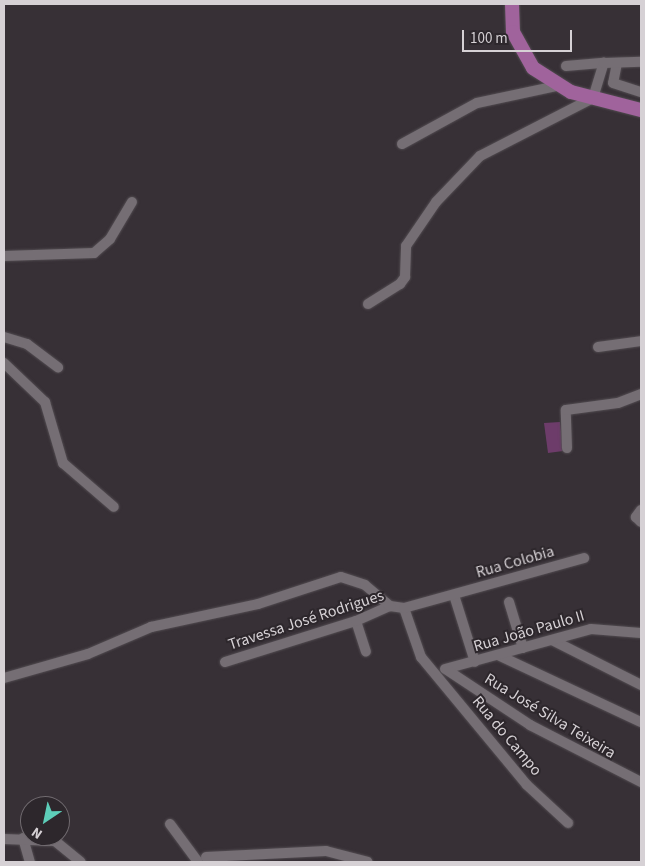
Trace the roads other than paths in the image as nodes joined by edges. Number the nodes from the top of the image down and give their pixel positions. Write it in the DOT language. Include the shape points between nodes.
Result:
graph roads {
  1 [pos="512,4"];
  2 [pos="617,62"];
  3 [pos="641,62"];
  4 [pos="604,63"];
  5 [pos="566,66"];
  6 [pos="557,86"];
  7 [pos="641,92"];
  8 [pos="593,98"];
  9 [pos="641,110"];
  10 [pos="402,144"];
  11 [pos="132,202"];
  12 [pos="4,256"];
  13 [pos="368,304"];
  14 [pos="4,337"];
  15 [pos="641,340"];
  16 [pos="598,347"];
  17 [pos="4,363"];
  18 [pos="58,367"];
  19 [pos="641,394"];
  20 [pos="567,448"];
  21 [pos="114,507"];
  22 [pos="584,558"];
  23 [pos="454,595"];
  24 [pos="508,602"];
  25 [pos="390,606"];
  26 [pos="404,608"];
  27 [pos="356,621"];
  28 [pos="641,633"];
  29 [pos="552,640"];
  30 [pos="523,648"];
  31 [pos="366,651"];
  32 [pos="500,656"];
  33 [pos="225,662"];
  34 [pos="475,662"];
  35 [pos="427,664"];
  36 [pos="447,670"];
  37 [pos="4,678"];
  38 [pos="641,685"];
  39 [pos="641,722"];
  40 [pos="641,782"];
  41 [pos="568,823"];
  42 [pos="170,824"];
  43 [pos="20,838"];
  44 [pos="4,839"];
  45 [pos="25,846"];
  46 [pos="62,846"];
  47 [pos="247,858"];
  48 [pos="202,859"];
  49 [pos="30,862"];
  50 [pos="81,862"];
  51 [pos="368,862"];
  1 -- 6 [label="main road" via="520,50"];
  2 -- 3 [label="street"];
  2 -- 4 [label="street"];
  2 -- 7 [label="street" via="613,83"];
  4 -- 5 [label="street"];
  4 -- 8 [label="street"];
  6 -- 8 [label="main road"];
  6 -- 10 [label="street" via="477,103"];
  8 -- 9 [label="main road"];
  8 -- 13 [label="street" via="476,160 436,202 406,246 405,278"];
  11 -- 12 [label="street" via="110,239 94,253"];
  14 -- 18 [label="street" via="27,344"];
  15 -- 16 [label="street"];
  17 -- 21 [label="street" via="45,402 63,462"];
  19 -- 20 [label="street" via="618,403 566,410"];
  22 -- 23 [label="street, Rua Colobia"];
  23 -- 26 [label="street, Travessa José Rodrigues"];
  23 -- 34 [label="street"];
  24 -- 30 [label="street"];
  25 -- 26 [label="street, Travessa José Rodrigues"];
  25 -- 27 [label="street, Travessa José Rodrigues"];
  25 -- 37 [label="street" via="365,585 341,577 258,604 151,627 88,654"];
  26 -- 35 [label="street, Rua do Campo" via="416,648"];
  27 -- 31 [label="street"];
  27 -- 33 [label="street, Travessa José Rodrigues"];
  28 -- 29 [label="street, Rua João Paulo II" via="602,627"];
  29 -- 30 [label="street, Rua João Paulo II"];
  29 -- 38 [label="street"];
  30 -- 32 [label="street, Rua João Paulo II"];
  32 -- 34 [label="street, Rua João Paulo II"];
  32 -- 39 [label="street"];
  34 -- 36 [label="street, Rua João Paulo II"];
  35 -- 36 [label="street"];
  35 -- 41 [label="street, Rua do Campo" via="527,785"];
  36 -- 40 [label="street, Rua José Silva Teixeira" via="530,725"];
  42 -- 48 [label="street"];
  43 -- 44 [label="street"];
  45 -- 49 [label="street"];
  46 -- 50 [label="street"];
  47 -- 48 [label="street"];
  47 -- 51 [label="street" via="326,851"];
}
